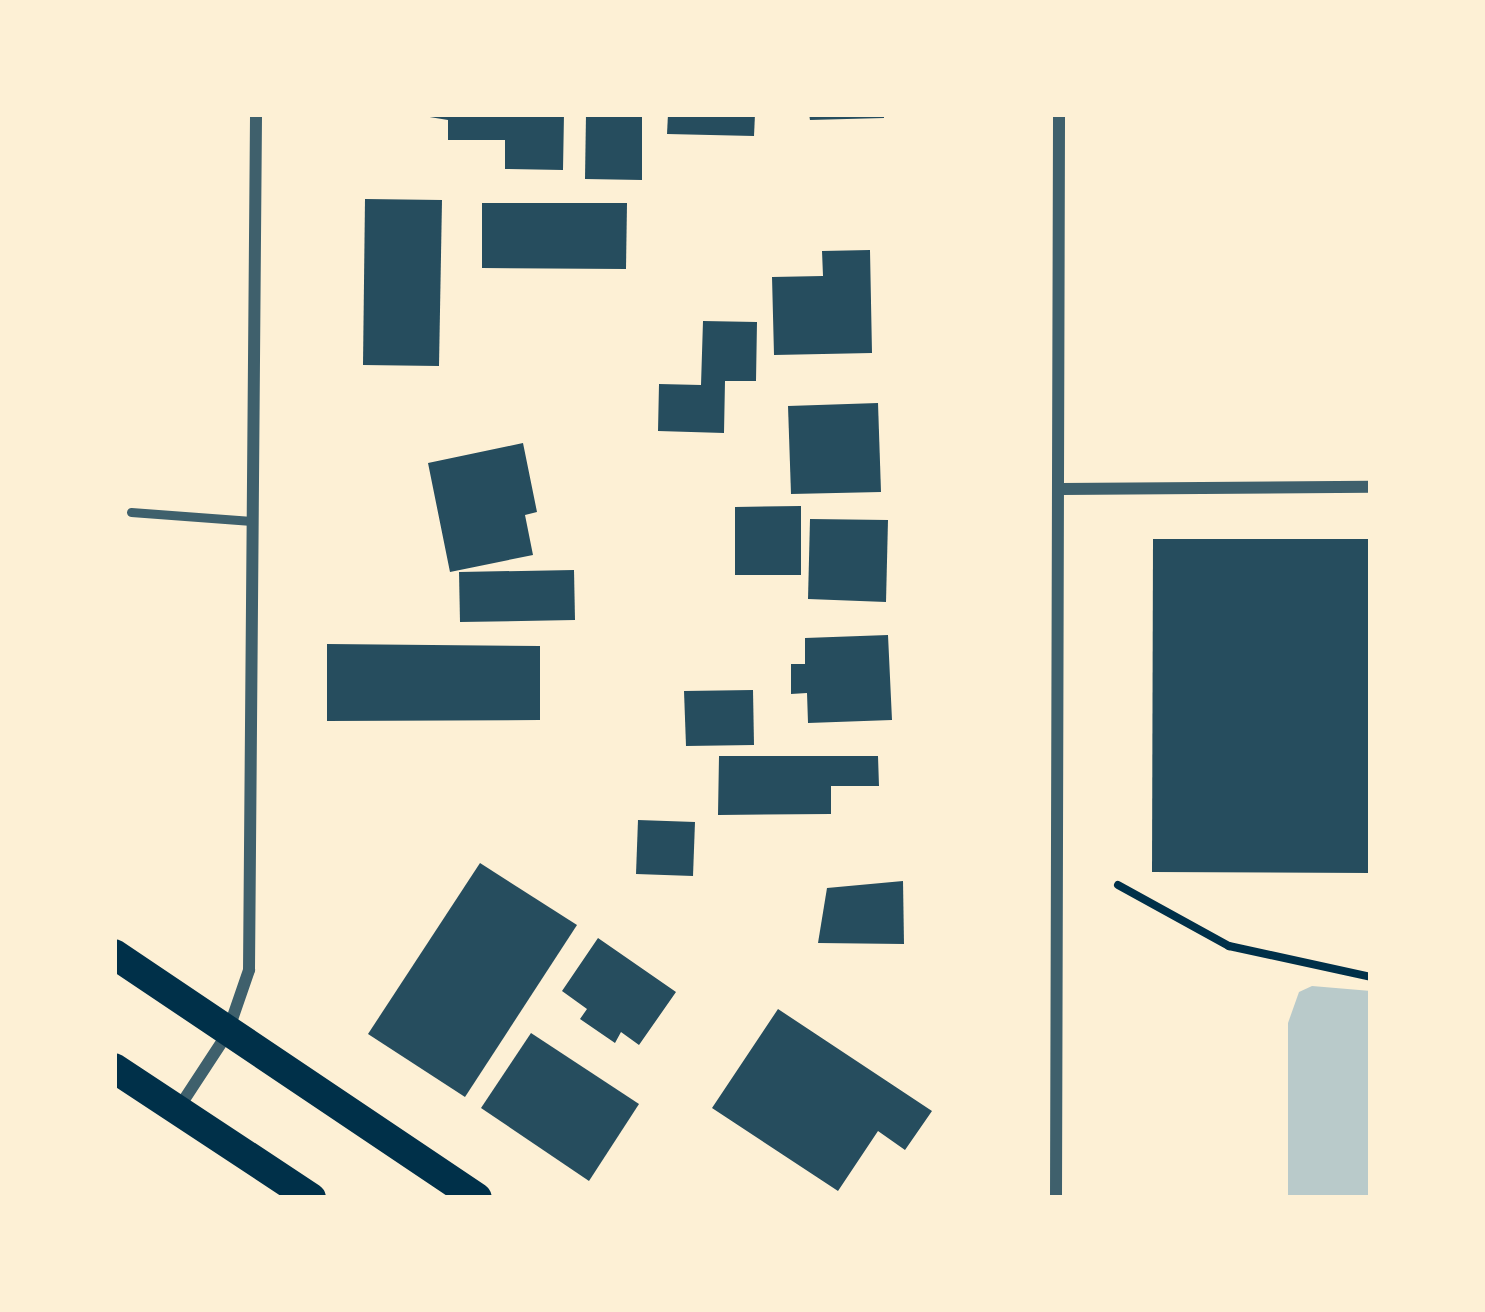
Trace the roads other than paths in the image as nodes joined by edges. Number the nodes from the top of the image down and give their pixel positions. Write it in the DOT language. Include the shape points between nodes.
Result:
graph roads {
  1 [pos="256,114"];
  2 [pos="1059,114"];
  3 [pos="1371,487"];
  4 [pos="1061,489"];
  5 [pos="131,512"];
  6 [pos="252,521"];
  7 [pos="114,954"];
  8 [pos="227,1034"];
  9 [pos="114,1068"];
  10 [pos="177,1109"];
  11 [pos="310,1198"];
  12 [pos="477,1198"];
  13 [pos="1056,1198"];
  1 -- 6 [label="street"];
  2 -- 4 [label="street"];
  3 -- 4 [label="street"];
  4 -- 13 [label="street"];
  5 -- 6 [label="lane"];
  6 -- 8 [label="street" via="249,970"];
  7 -- 8 [label="main road"];
  8 -- 10 [label="street"];
  8 -- 12 [label="main road"];
  9 -- 10 [label="main road"];
  10 -- 11 [label="main road"];
}
